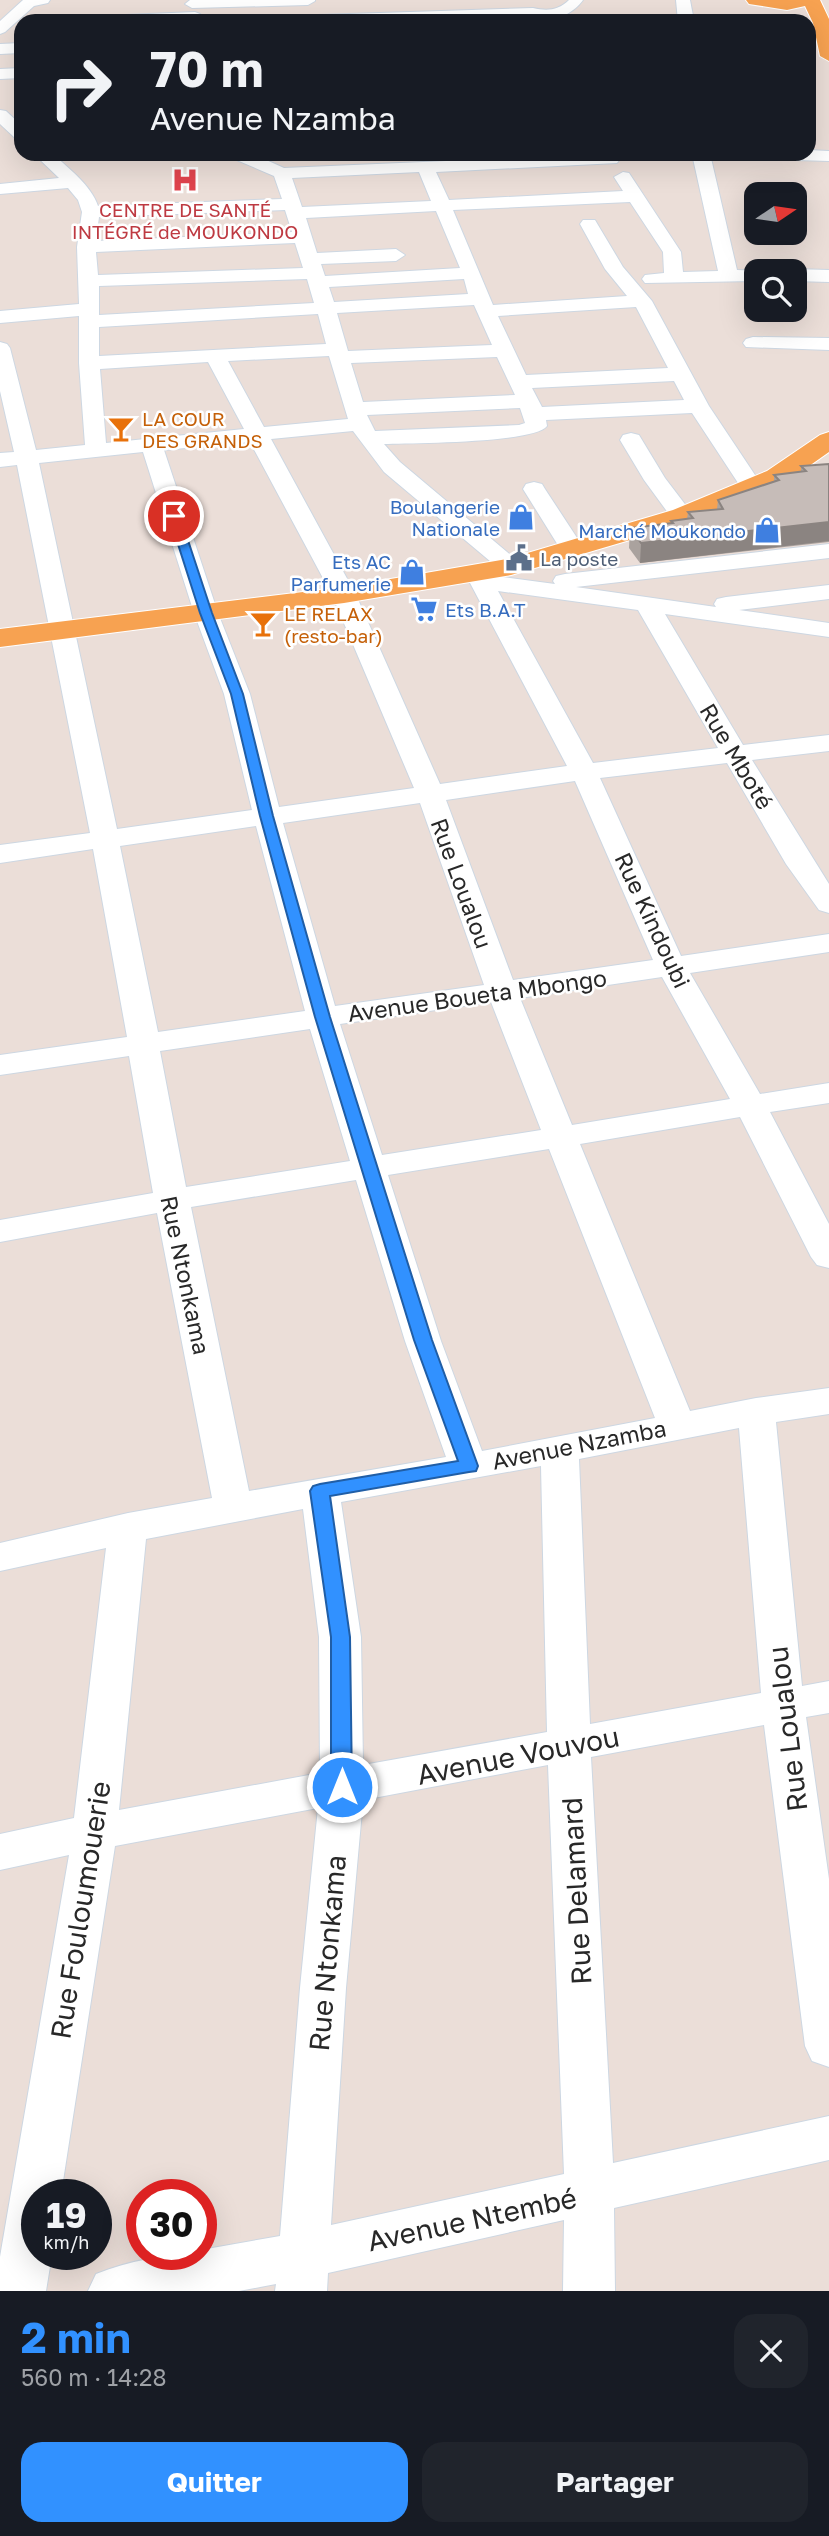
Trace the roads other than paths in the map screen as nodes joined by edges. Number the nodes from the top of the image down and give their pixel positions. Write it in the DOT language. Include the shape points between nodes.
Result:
graph roads {
  1 [pos="43,0"];
  2 [pos="308,0"];
  3 [pos="457,0"];
  4 [pos="576,0"];
  5 [pos="755,0"];
  6 [pos="811,0"];
  7 [pos="418,1"];
  8 [pos="254,3"];
  9 [pos="774,4"];
  10 [pos="194,11"];
  11 [pos="533,12"];
  12 [pos="16,14"];
  13 [pos="166,14"];
  14 [pos="258,14"];
  15 [pos="503,14"];
  16 [pos="801,14"];
  17 [pos="816,24"];
  18 [pos="823,29"];
  19 [pos="829,56"];
  20 [pos="50,161"];
  21 [pos="254,161"];
  22 [pos="301,161"];
  23 [pos="526,161"];
  24 [pos="613,161"];
  25 [pos="702,161"];
  26 [pos="425,167"];
  27 [pos="305,172"];
  28 [pos="282,173"];
  29 [pos="73,182"];
  30 [pos="0,189"];
  31 [pos="635,196"];
  32 [pos="442,206"];
  33 [pos="294,208"];
  34 [pos="91,212"];
  35 [pos="589,224"];
  36 [pos="303,237"];
  37 [pos="86,247"];
  38 [pos="462,252"];
  39 [pos="436,253"];
  40 [pos="411,254"];
  41 [pos="313,271"];
  42 [pos="472,273"];
  43 [pos="729,275"];
  44 [pos="744,275"];
  45 [pos="807,275"];
  46 [pos="829,276"];
  47 [pos="673,277"];
  48 [pos="625,280"];
  49 [pos="89,281"];
  50 [pos="642,301"];
  51 [pos="483,305"];
  52 [pos="326,308"];
  53 [pos="88,315"];
  54 [pos="0,317"];
  55 [pos="753,343"];
  56 [pos="829,344"];
  57 [pos="0,348"];
  58 [pos="505,351"];
  59 [pos="338,353"];
  60 [pos="215,356"];
  61 [pos="89,363"];
  62 [pos="682,374"];
  63 [pos="527,399"];
  64 [pos="698,406"];
  65 [pos="360,424"];
  66 [pos="257,433"];
  67 [pos="631,440"];
  68 [pos="829,440"];
  69 [pos="151,444"];
  70 [pos="96,449"];
  71 [pos="28,457"];
  72 [pos="0,460"];
  73 [pos="816,474"];
  74 [pos="764,482"];
  75 [pos="534,489"];
  76 [pos="682,516"];
  77 [pos="573,550"];
  78 [pos="829,551"];
  79 [pos="516,577"];
  80 [pos="469,579"];
  81 [pos="829,592"];
  82 [pos="344,595"];
  83 [pos="647,605"];
  84 [pos="685,610"];
  85 [pos="206,613"];
  86 [pos="821,629"];
  87 [pos="65,630"];
  88 [pos="0,638"];
  89 [pos="829,649"];
  90 [pos="829,743"];
  91 [pos="735,752"];
  92 [pos="584,772"];
  93 [pos="430,793"];
  94 [pos="267,816"];
  95 [pos="105,841"];
  96 [pos="0,853"];
  97 [pos="829,904"];
  98 [pos="829,943"];
  99 [pos="671,966"];
  100 [pos="502,992"];
  101 [pos="322,1017"];
  102 [pos="144,1042"];
  103 [pos="0,1065"];
  104 [pos="829,1093"];
  105 [pos="750,1105"];
  106 [pos="560,1138"];
  107 [pos="371,1169"];
  108 [pos="171,1200"];
  109 [pos="0,1231"];
  110 [pos="829,1257"];
  111 [pos="829,1401"];
  112 [pos="756,1411"];
  113 [pos="677,1424"];
  114 [pos="559,1450"];
  115 [pos="469,1466"];
  116 [pos="320,1491"];
  117 [pos="233,1508"];
  118 [pos="128,1527"];
  119 [pos="0,1558"];
  120 [pos="829,1697"];
  121 [pos="783,1705"];
  122 [pos="569,1746"];
  123 [pos="342,1787"];
  124 [pos="94,1832"];
  125 [pos="0,1852"];
  126 [pos="829,2046"];
  127 [pos="829,2138"];
  128 [pos="591,2193"];
  129 [pos="302,2273"];
  130 [pos="20,2291"];
  131 [pos="114,2291"];
  132 [pos="589,2291"];
  1 -- 12 [label="street" via="29,2"];
  2 -- 8 [label="street"];
  3 -- 7 [label="street"];
  4 -- 11 [label="street" via="566,10"];
  5 -- 9 [label="main road"];
  6 -- 9 [label="main road"];
  6 -- 18 [label="main road"];
  8 -- 10 [label="street"];
  8 -- 14 [label="street"];
  9 -- 16 [label="main road"];
  10 -- 13 [label="street"];
  11 -- 15 [label="street"];
  17 -- 18 [label="main road"];
  18 -- 19 [label="main road"];
  20 -- 29 [label="street"];
  21 -- 28 [label="street"];
  22 -- 27 [label="street"];
  23 -- 26 [label="street"];
  24 -- 31 [label="street"];
  25 -- 43 [label="street"];
  26 -- 27 [label="street"];
  26 -- 32 [label="street"];
  27 -- 28 [label="street"];
  28 -- 33 [label="street"];
  29 -- 30 [label="street"];
  29 -- 34 [label="street"];
  31 -- 32 [label="street"];
  31 -- 47 [label="street" via="672,252"];
  32 -- 33 [label="street"];
  32 -- 38 [label="street"];
  33 -- 34 [label="street"];
  33 -- 36 [label="street"];
  34 -- 37 [label="street"];
  35 -- 48 [label="street"];
  36 -- 37 [label="street"];
  36 -- 41 [label="street"];
  37 -- 49 [label="street"];
  38 -- 39 [label="street"];
  38 -- 42 [label="street"];
  40 -- 41 [label="street"];
  41 -- 42 [label="street"];
  41 -- 49 [label="street"];
  41 -- 52 [label="street"];
  42 -- 51 [label="street"];
  43 -- 44 [label="street"];
  43 -- 47 [label="street"];
  45 -- 46 [label="street"];
  47 -- 48 [label="street"];
  48 -- 50 [label="street"];
  49 -- 53 [label="street"];
  50 -- 51 [label="street"];
  50 -- 62 [label="street"];
  51 -- 52 [label="street"];
  51 -- 58 [label="street"];
  52 -- 53 [label="street"];
  52 -- 59 [label="street"];
  53 -- 54 [label="street"];
  53 -- 61 [label="street"];
  55 -- 56 [label="street"];
  57 -- 71 [label="street, Rue Ntonkama"];
  58 -- 59 [label="street"];
  58 -- 63 [label="street"];
  59 -- 60 [label="street"];
  59 -- 65 [label="street"];
  60 -- 61 [label="street"];
  60 -- 66 [label="street, Rue Loualou"];
  61 -- 70 [label="street"];
  62 -- 63 [label="street"];
  62 -- 64 [label="street"];
  63 -- 64 [label="street"];
  63 -- 65 [label="street"];
  63 -- 65 [label="street" via="536,426 521,431"];
  64 -- 74 [label="street"];
  65 -- 66 [label="street"];
  65 -- 79 [label="street" via="375,451"];
  66 -- 69 [label="street"];
  66 -- 82 [label="street, Rue Loualou"];
  67 -- 76 [label="street"];
  68 -- 74 [label="main road"];
  69 -- 70 [label="street"];
  69 -- 85 [label="street"];
  70 -- 71 [label="street"];
  71 -- 72 [label="street"];
  71 -- 87 [label="street, Rue Ntonkama"];
  73 -- 74 [label="street"];
  74 -- 76 [label="main road"];
  75 -- 77 [label="street"];
  76 -- 77 [label="main road"];
  77 -- 79 [label="main road"];
  78 -- 79 [label="street"];
  79 -- 80 [label="main road"];
  79 -- 83 [label="street"];
  80 -- 82 [label="main road"];
  80 -- 92 [label="street, Rue Kindoubi"];
  81 -- 84 [label="street"];
  82 -- 85 [label="main road"];
  82 -- 93 [label="street, Rue Loualou"];
  83 -- 84 [label="street"];
  83 -- 91 [label="street, Rue Mboté"];
  84 -- 86 [label="street"];
  85 -- 87 [label="main road"];
  85 -- 94 [label="street" via="237,694"];
  86 -- 89 [label="street"];
  87 -- 88 [label="main road"];
  87 -- 95 [label="street, Rue Ntonkama"];
  90 -- 91 [label="street"];
  91 -- 92 [label="street"];
  91 -- 97 [label="street, Rue Mboté" via="800,864"];
  92 -- 93 [label="street"];
  92 -- 99 [label="street, Rue Kindoubi"];
  93 -- 94 [label="street"];
  93 -- 100 [label="street, Rue Loualou"];
  94 -- 95 [label="street"];
  94 -- 101 [label="street"];
  95 -- 96 [label="street"];
  95 -- 102 [label="street, Rue Ntonkama"];
  98 -- 99 [label="street, Avenue Boueta Mbongo"];
  99 -- 100 [label="street, Avenue Boueta Mbongo"];
  99 -- 105 [label="street, Rue Kindoubi"];
  100 -- 101 [label="street, Avenue Boueta Mbongo"];
  100 -- 106 [label="street, Rue Loualou"];
  101 -- 102 [label="street, Avenue Boueta Mbongo"];
  101 -- 107 [label="street"];
  102 -- 103 [label="street, Avenue Boueta Mbongo"];
  102 -- 108 [label="street, Rue Ntonkama"];
  104 -- 105 [label="street"];
  105 -- 106 [label="street"];
  105 -- 110 [label="street, Rue Kindoubi"];
  106 -- 107 [label="street"];
  106 -- 113 [label="street, Rue Loualou"];
  107 -- 108 [label="street"];
  107 -- 115 [label="street" via="423,1340"];
  108 -- 109 [label="street"];
  108 -- 117 [label="street, Rue Ntonkama"];
  111 -- 112 [label="street, Avenue Nzamba"];
  112 -- 113 [label="street, Avenue Nzamba"];
  112 -- 121 [label="street, Rue Loualou"];
  113 -- 114 [label="street, Avenue Nzamba"];
  114 -- 115 [label="street, Avenue Nzamba"];
  114 -- 122 [label="street, Rue Delamard"];
  115 -- 116 [label="street, Avenue Nzamba"];
  116 -- 117 [label="street, Avenue Nzamba"];
  116 -- 123 [label="street, Rue Ntonkama" via="341,1637"];
  117 -- 118 [label="street, Avenue Nzamba"];
  118 -- 119 [label="street, Avenue Nzamba"];
  118 -- 124 [label="street, Rue Fouloumouerie"];
  120 -- 121 [label="street, Avenue Vouvou"];
  121 -- 122 [label="street, Avenue Vouvou"];
  121 -- 126 [label="street, Rue Loualou"];
  122 -- 123 [label="street, Avenue Vouvou"];
  122 -- 128 [label="street, Rue Delamard"];
  123 -- 124 [label="street, Avenue Vouvou"];
  123 -- 129 [label="street, Rue Ntonkama"];
  124 -- 125 [label="street, Avenue Vouvou"];
  124 -- 130 [label="street, Rue Fouloumouerie"];
  127 -- 128 [label="street, Avenue Ntembé"];
  128 -- 129 [label="street, Avenue Ntembé"];
  128 -- 132 [label="street, Rue Delamard"];
  129 -- 131 [label="street, Avenue Ntembé"];
}
